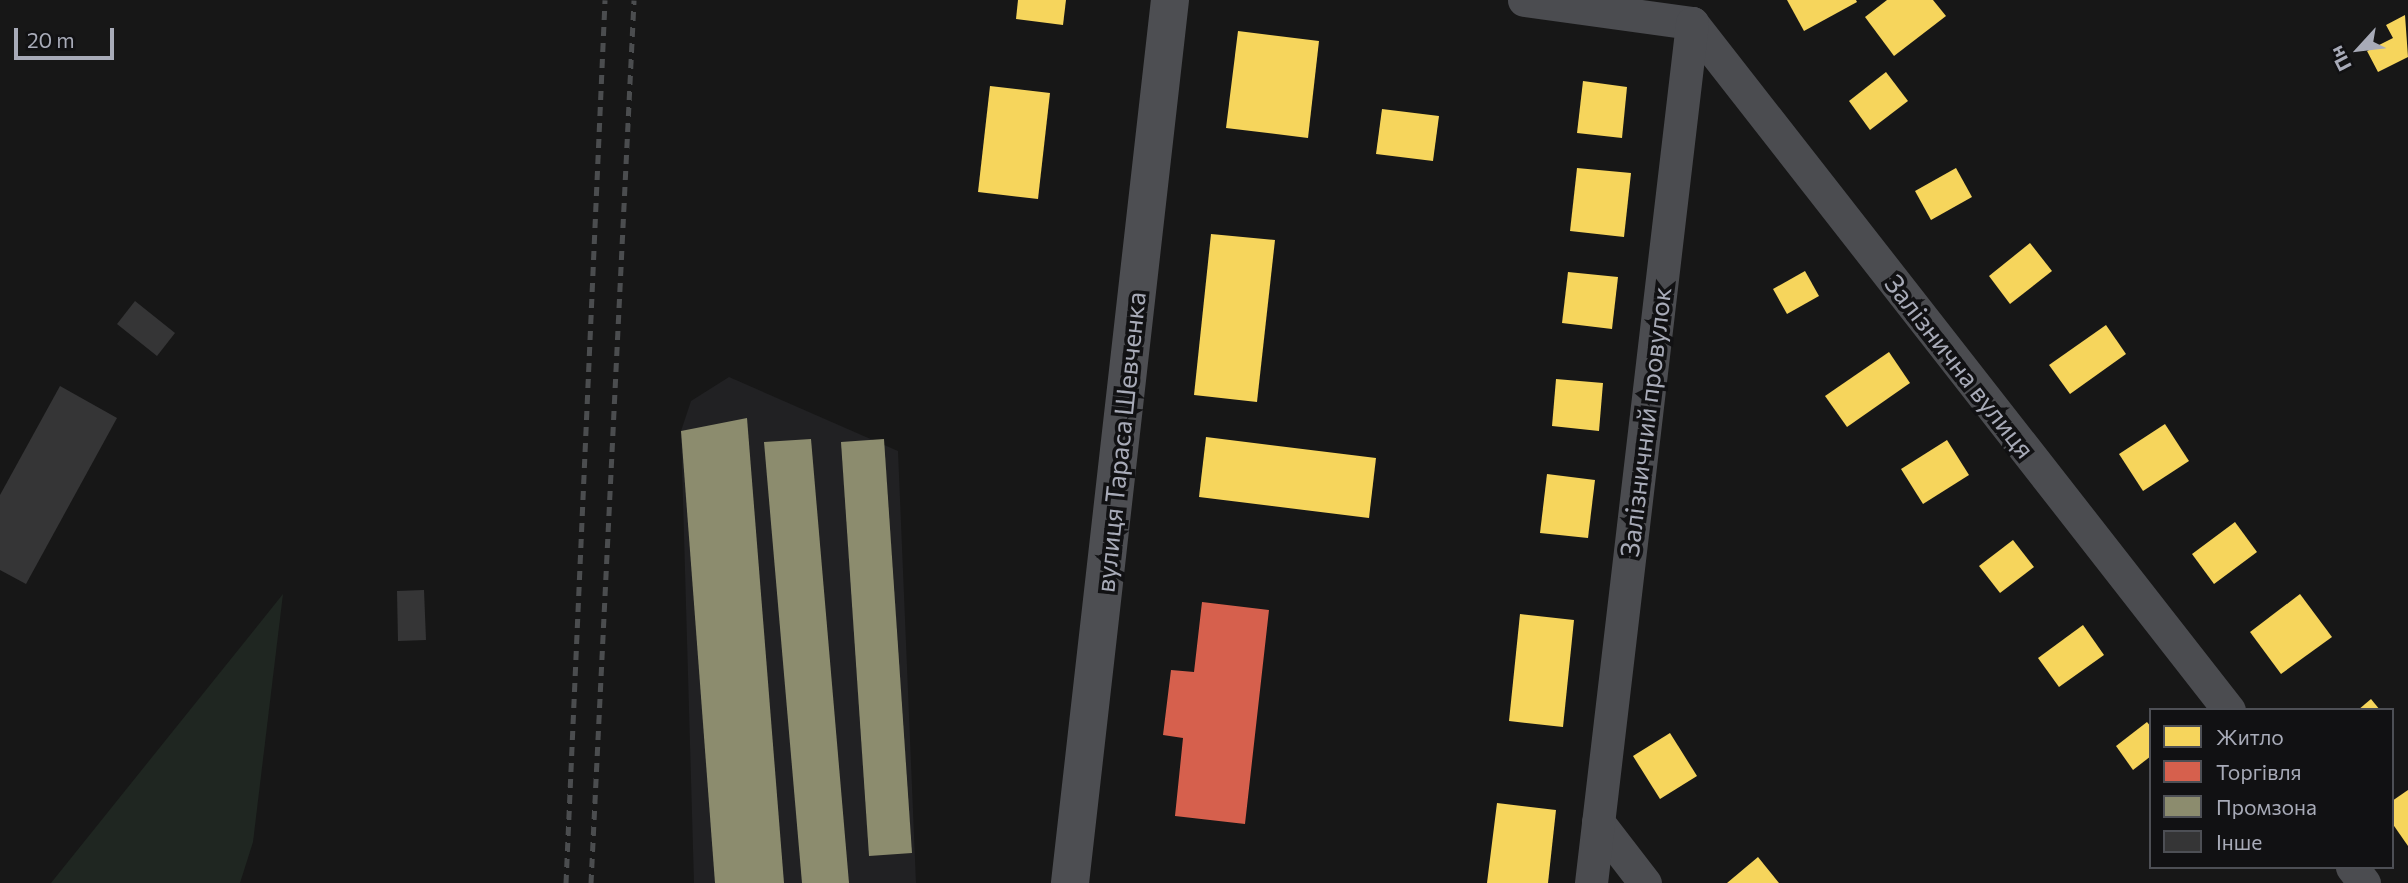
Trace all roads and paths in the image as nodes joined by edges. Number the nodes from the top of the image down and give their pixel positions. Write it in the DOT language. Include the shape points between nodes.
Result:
graph roads {
  1 [pos="1170,0"];
  2 [pos="1524,0"];
  3 [pos="1692,23"];
  4 [pos="2227,708"];
  5 [pos="1598,822"];
  6 [pos="1070,883"];
  7 [pos="1591,883"];
  8 [pos="1645,883"];
  1 -- 6 [label="main road, вулиця Тараса Шевченка"];
  2 -- 3 [label="street"];
  3 -- 4 [label="street, Залізнична вулиця"];
  3 -- 5 [label="street, Залізничний провулок"];
  5 -- 7 [label="street, Залізничний провулок"];
  5 -- 8 [label="street"];
}
